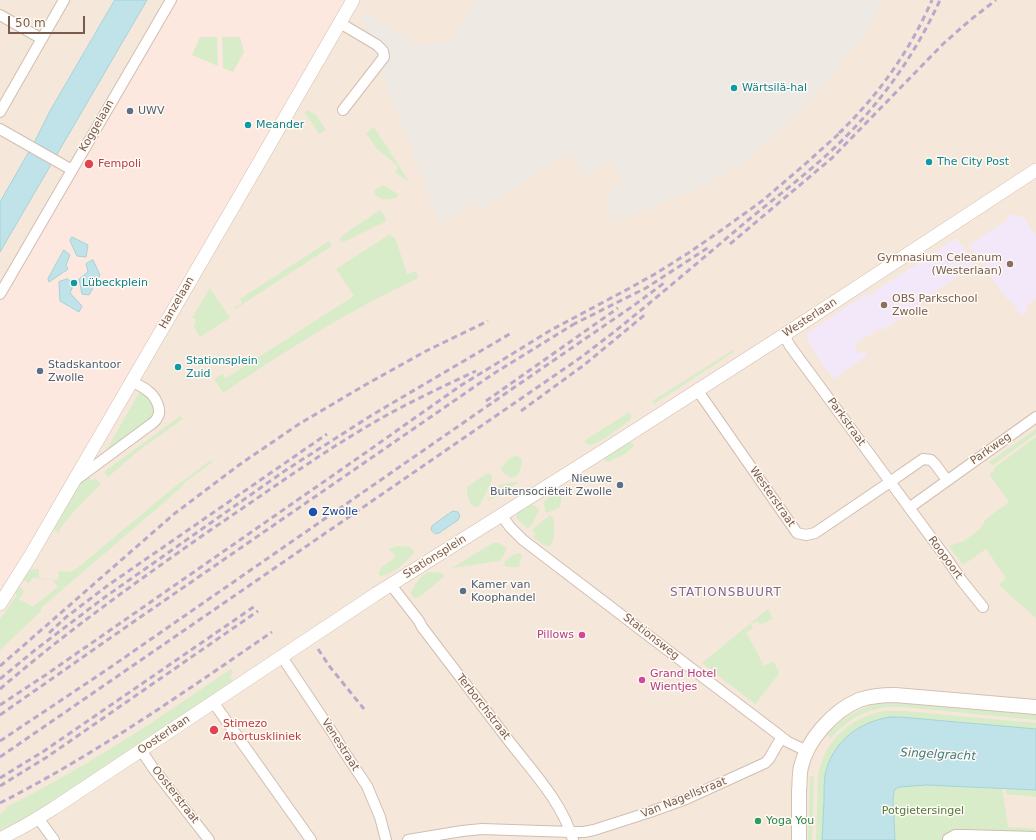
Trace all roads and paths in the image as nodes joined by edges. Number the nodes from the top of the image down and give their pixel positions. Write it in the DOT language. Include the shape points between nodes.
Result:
graph roads {
  1 [pos="64,0"];
  2 [pos="171,0"];
  3 [pos="353,0"];
  4 [pos="0,15"];
  5 [pos="340,22"];
  6 [pos="42,39"];
  7 [pos="342,110"];
  8 [pos="0,112"];
  9 [pos="0,129"];
  10 [pos="72,170"];
  11 [pos="1036,170"];
  12 [pos="0,294"];
  13 [pos="784,335"];
  14 [pos="131,381"];
  15 [pos="698,391"];
  16 [pos="1036,417"];
  17 [pos="583,464"];
  18 [pos="947,480"];
  19 [pos="74,481"];
  20 [pos="890,482"];
  21 [pos="909,508"];
  22 [pos="502,516"];
  23 [pos="391,585"];
  24 [pos="0,604"];
  25 [pos="983,607"];
  26 [pos="285,654"];
  27 [pos="213,702"];
  28 [pos="1036,707"];
  29 [pos="782,738"];
  30 [pos="141,750"];
  31 [pos="807,751"];
  32 [pos="38,818"];
  33 [pos="572,836"];
  34 [pos="1036,837"];
  35 [pos="0,839"];
  36 [pos="54,840"];
  37 [pos="209,840"];
  38 [pos="311,840"];
  39 [pos="386,840"];
  40 [pos="408,840"];
  41 [pos="799,840"];
  42 [pos="948,840"];
  1 -- 6 [label="street"];
  2 -- 10 [label="street, Koggelaan"];
  3 -- 5 [label="street, Hanzelaan"];
  4 -- 6 [label="street"];
  5 -- 7 [label="street" via="377,45 383,51 384,57"];
  5 -- 14 [label="street, Hanzelaan"];
  6 -- 8 [label="street"];
  9 -- 10 [label="street"];
  10 -- 12 [label="street, Koggelaan"];
  11 -- 13 [label="street, Westerlaan"];
  13 -- 15 [label="street, Westerlaan"];
  13 -- 20 [label="street, Parkstraat"];
  14 -- 19 [label="street, Hanzelaan"];
  14 -- 19 [label="street" via="152,394 160,412 158,418"];
  15 -- 17 [label="street, Westerlaan"];
  15 -- 20 [label="street, Westerstraat" via="797,533 806,536 815,533"];
  16 -- 18 [label="street, Parkweg"];
  17 -- 22 [label="street, Stationsplein"];
  18 -- 20 [label="street" via="931,460 923,458"];
  18 -- 21 [label="street, Parkweg"];
  19 -- 24 [label="street, Hanzelaan"];
  20 -- 21 [label="street, Parkstraat"];
  21 -- 25 [label="street, Roopoort"];
  22 -- 23 [label="street, Stationsplein"];
  22 -- 29 [label="street, Stationsweg" via="523,540"];
  23 -- 26 [label="street, Stationsplein"];
  23 -- 33 [label="street, Terborchstraat" via="546,789 564,815"];
  26 -- 27 [label="street, Oosterlaan"];
  26 -- 39 [label="street, Venestraat" via="367,786"];
  27 -- 30 [label="street, Oosterlaan"];
  27 -- 38 [label="street"];
  28 -- 31 [label="main road" via="881,695 852,703 832,718 818,732"];
  29 -- 31 [label="street, Stationsweg"];
  29 -- 33 [label="street, Van Nagellstraat" via="765,763 699,794 624,821"];
  30 -- 32 [label="street, Oosterlaan"];
  30 -- 37 [label="street, Oosterstraat"];
  31 -- 41 [label="main road" via="800,773"];
  32 -- 35 [label="street, Oosterlaan"];
  32 -- 36 [label="street"];
  33 -- 40 [label="street, Van Nagellstraat" via="482,829"];
  34 -- 42 [label="street" via="964,834 955,835"];
}
